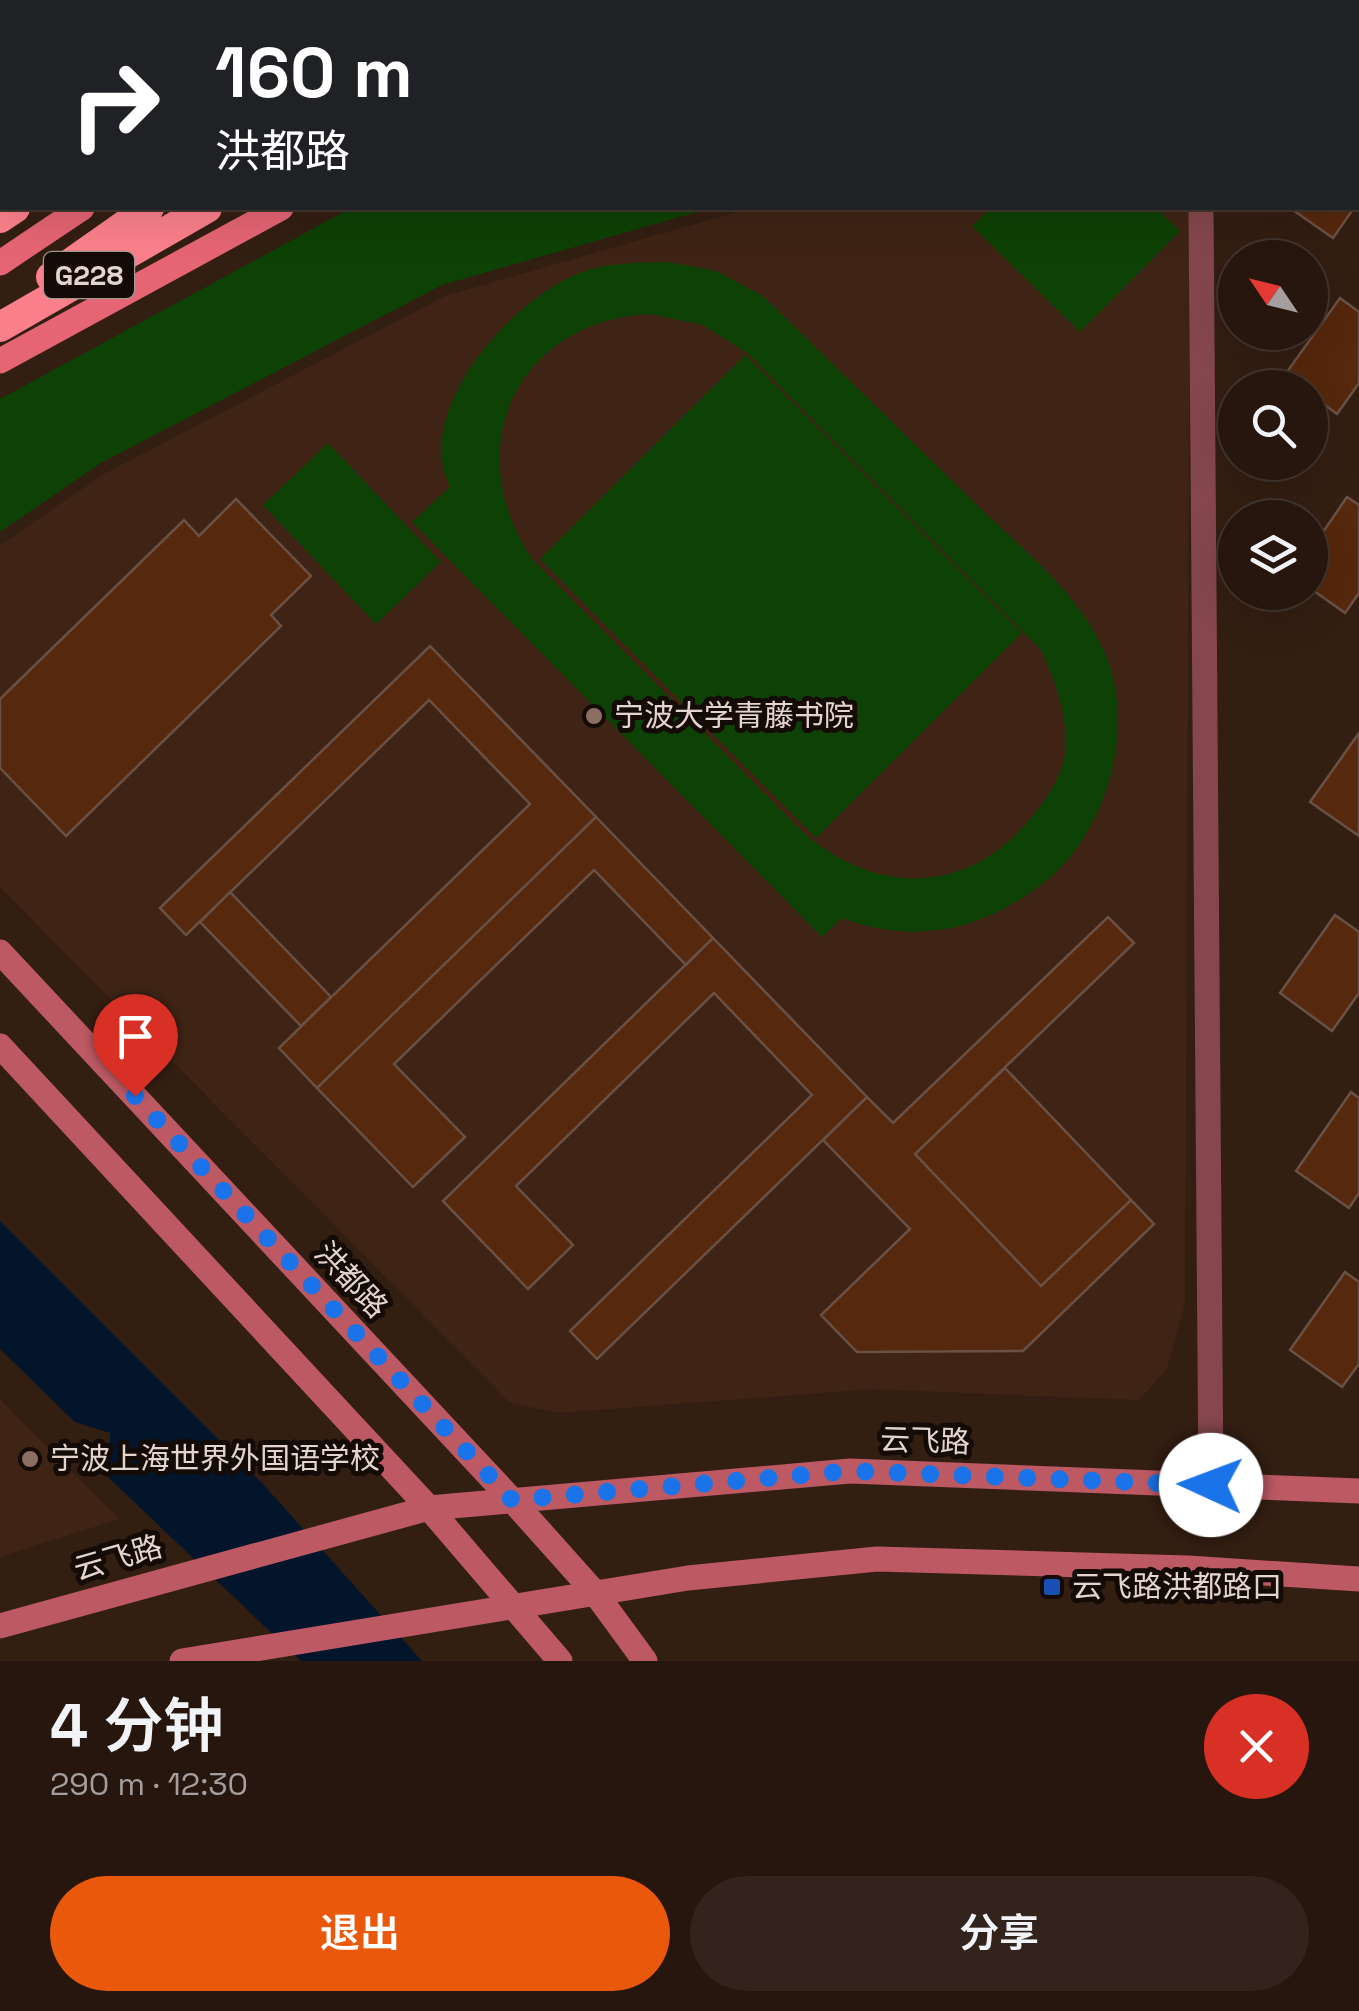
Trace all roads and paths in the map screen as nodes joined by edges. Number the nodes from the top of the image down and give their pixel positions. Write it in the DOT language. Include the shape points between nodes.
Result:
graph roads {
  1 [pos="79,210"];
  2 [pos="146,210"];
  3 [pos="203,210"];
  4 [pos="277,210"];
  5 [pos="1201,210"];
  6 [pos="0,263"];
  7 [pos="0,314"];
  8 [pos="0,327"];
  9 [pos="0,361"];
  10 [pos="0,952"];
  11 [pos="0,1046"];
  12 [pos="1211,1485"];
  13 [pos="1359,1491"];
  14 [pos="512,1500"];
  15 [pos="429,1508"];
  16 [pos="1359,1579"];
  17 [pos="596,1594"];
  18 [pos="518,1606"];
  19 [pos="0,1626"];
  20 [pos="182,1661"];
  21 [pos="560,1661"];
  22 [pos="646,1661"];
  1 -- 6 [label="main road"];
  2 -- 7 [label="highway"];
  3 -- 8 [label="highway, G228"];
  4 -- 9 [label="main road"];
  5 -- 12 [label="street"];
  10 -- 14 [label="main road, 洪都路"];
  11 -- 15 [label="main road"];
  12 -- 13 [label="main road, 云飞路"];
  12 -- 14 [label="main road, 云飞路" via="850,1471"];
  14 -- 15 [label="main road, 云飞路"];
  14 -- 17 [label="main road, 洪都路"];
  15 -- 18 [label="main road"];
  15 -- 19 [label="main road, 云飞路"];
  16 -- 17 [label="main road" via="877,1559"];
  17 -- 18 [label="main road"];
  17 -- 22 [label="main road, 洪都路"];
  18 -- 20 [label="main road"];
  18 -- 21 [label="main road"];
}
